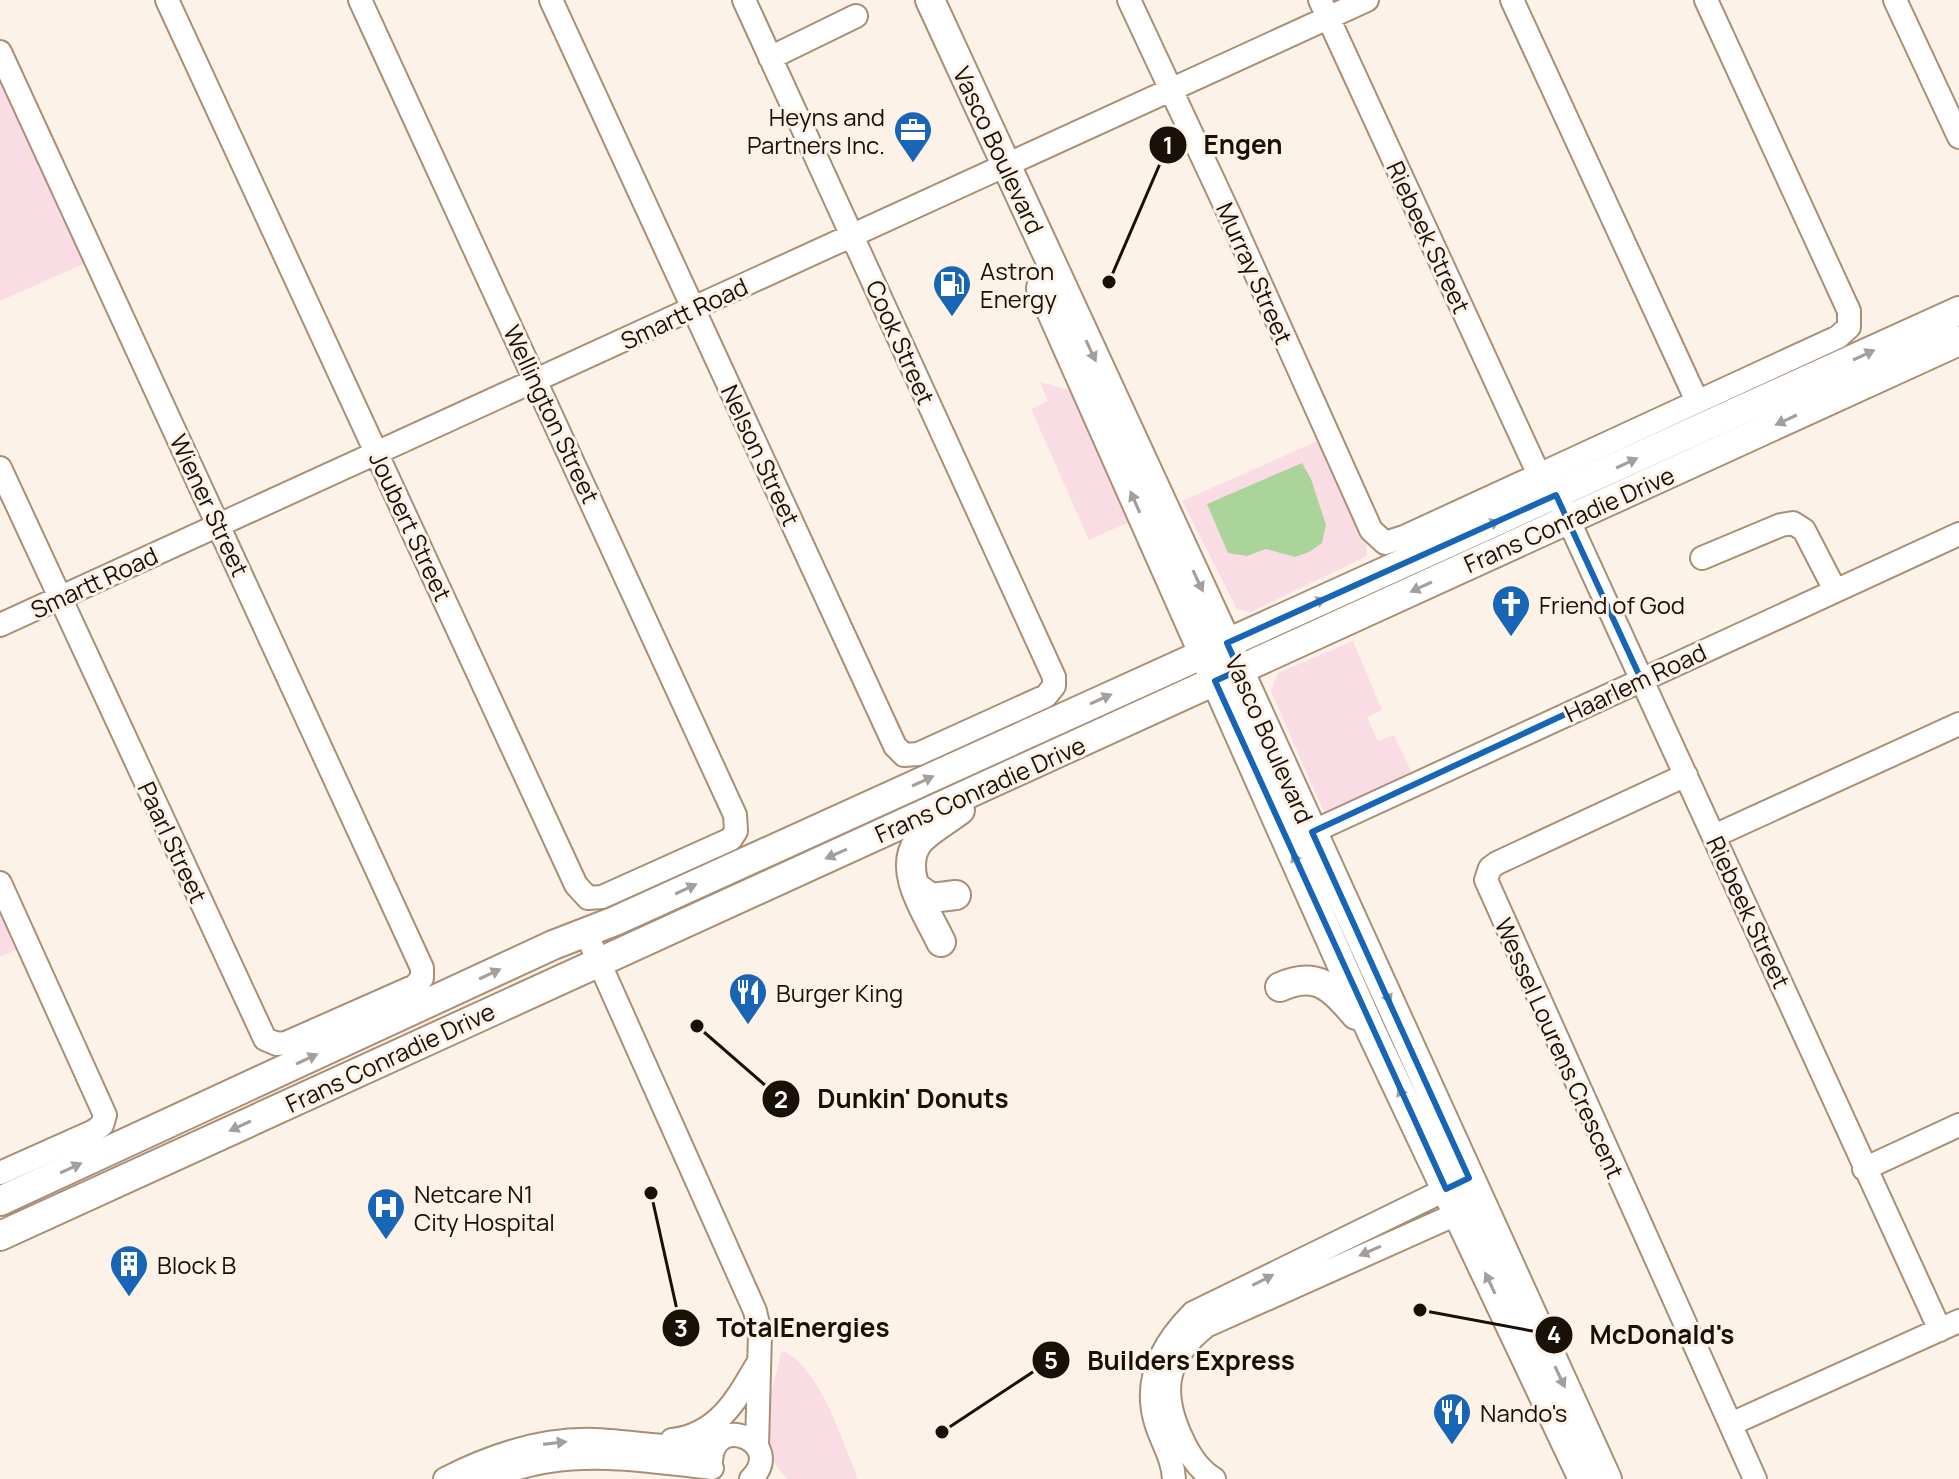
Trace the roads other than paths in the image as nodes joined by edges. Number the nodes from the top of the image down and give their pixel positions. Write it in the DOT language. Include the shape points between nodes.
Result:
graph roads {
  1 [pos="167,0"];
  2 [pos="360,0"];
  3 [pos="551,0"];
  4 [pos="744,0"];
  5 [pos="909,0"];
  6 [pos="930,0"];
  7 [pos="1129,0"];
  8 [pos="1367,0"];
  9 [pos="1512,0"];
  10 [pos="1706,0"];
  11 [pos="1895,0"];
  12 [pos="1324,9"];
  13 [pos="856,16"];
  14 [pos="0,52"];
  15 [pos="770,58"];
  16 [pos="1170,89"];
  17 [pos="1959,137"];
  18 [pos="998,170"];
  19 [pos="852,235"];
  20 [pos="694,308"];
  21 [pos="1959,311"];
  22 [pos="1959,341"];
  23 [pos="537,381"];
  24 [pos="1697,401"];
  25 [pos="377,453"];
  26 [pos="0,468"];
  27 [pos="1554,496"];
  28 [pos="219,525"];
  29 [pos="1959,534"];
  30 [pos="1702,558"];
  31 [pos="1835,590"];
  32 [pos="60,598"];
  33 [pos="0,625"];
  34 [pos="1214,649"];
  35 [pos="1227,676"];
  36 [pos="1641,679"];
  37 [pos="1054,686"];
  38 [pos="1959,724"];
  39 [pos="1009,775"];
  40 [pos="1686,775"];
  41 [pos="736,831"];
  42 [pos="1312,832"];
  43 [pos="1714,836"];
  44 [pos="0,883"];
  45 [pos="917,888"];
  46 [pos="956,895"];
  47 [pos="586,933"];
  48 [pos="941,942"];
  49 [pos="417,959"];
  50 [pos="599,961"];
  51 [pos="1280,987"];
  52 [pos="1372,1033"];
  53 [pos="1959,1125"];
  54 [pos="1864,1169"];
  55 [pos="0,1173"];
  56 [pos="1463,1196"];
  57 [pos="0,1201"];
  58 [pos="0,1236"];
  59 [pos="1949,1326"];
  60 [pos="759,1362"];
  61 [pos="1731,1424"];
  62 [pos="634,1443"];
  63 [pos="718,1458"];
  64 [pos="756,1462"];
  65 [pos="445,1479"];
  66 [pos="483,1479"];
  67 [pos="775,1479"];
  68 [pos="1174,1479"];
  69 [pos="1214,1479"];
  70 [pos="1583,1479"];
  71 [pos="1607,1479"];
  72 [pos="1755,1479"];
  1 -- 25 [label="street, Joubert Street"];
  2 -- 23 [label="street, Wellington Street"];
  3 -- 20 [label="street, Nelson Street"];
  4 -- 15 [label="street, Cook Street"];
  5 -- 18 [label="main road, Vasco Boulevard"];
  6 -- 18 [label="main road, Vasco Boulevard"];
  7 -- 16 [label="street, Murray Street"];
  8 -- 12 [label="street, Smartt Road"];
  9 -- 24 [label="street"];
  10 -- 24 [label="street" via="1849,311 1849,327 1838,337"];
  11 -- 17 [label="street"];
  12 -- 16 [label="street, Smartt Road"];
  12 -- 27 [label="street, Riebeek Street"];
  13 -- 15 [label="street"];
  14 -- 28 [label="street, Wiener Street"];
  15 -- 19 [label="street, Cook Street"];
  16 -- 18 [label="street, Smartt Road"];
  16 -- 27 [label="street, Murray Street" via="1371,530 1385,543"];
  18 -- 19 [label="street, Smartt Road"];
  18 -- 34 [label="main road, Vasco Boulevard"];
  19 -- 20 [label="street, Smartt Road"];
  19 -- 37 [label="street, Cook Street"];
  20 -- 23 [label="street, Smartt Road"];
  20 -- 37 [label="street, Nelson Street" via="898,750 918,754 1046,696"];
  27 -- 21 [label="main road, Frans Conradie Drive, one-way"];
  22 -- 27 [label="main road, Frans Conradie Drive, one-way"];
  23 -- 25 [label="street, Smartt Road"];
  23 -- 41 [label="street, Wellington Street" via="735,815"];
  24 -- 27 [label="street"];
  25 -- 28 [label="street, Smartt Road"];
  25 -- 41 [label="street, Joubert Street" via="583,895 602,897 728,841"];
  26 -- 32 [label="street, Paarl Street"];
  34 -- 27 [label="main road, Frans Conradie Drive, one-way"];
  27 -- 35 [label="main road, Frans Conradie Drive, one-way"];
  27 -- 36 [label="street, Riebeek Street"];
  28 -- 32 [label="street, Smartt Road"];
  28 -- 49 [label="street, Wiener Street"];
  29 -- 31 [label="street, Haarlem Road"];
  30 -- 31 [label="street" via="1793,523 1804,530"];
  31 -- 36 [label="street, Haarlem Road"];
  32 -- 33 [label="street, Smartt Road"];
  32 -- 49 [label="street, Paarl Street" via="265,1039 286,1043 415,986 423,974"];
  34 -- 35 [label="main road, Vasco Boulevard"];
  47 -- 34 [label="main road, Frans Conradie Drive, one-way"];
  35 -- 39 [label="main road, Frans Conradie Drive"];
  35 -- 42 [label="main road, Vasco Boulevard"];
  52 -- 35 [label="main road, Vasco Boulevard, one-way"];
  36 -- 40 [label="street, Riebeek Street"];
  36 -- 42 [label="street, Haarlem Road"];
  38 -- 43 [label="street"];
  39 -- 45 [label="main road" via="921,839 910,868"];
  39 -- 50 [label="main road, Frans Conradie Drive, one-way"];
  40 -- 43 [label="street, Riebeek Street"];
  40 -- 61 [label="street, Wessel Lourens Crescent" via="1497,863 1486,880"];
  42 -- 56 [label="main road, Vasco Boulevard, one-way"];
  43 -- 54 [label="street, Riebeek Street"];
  44 -- 55 [label="street" via="105,1115 94,1131"];
  45 -- 46 [label="main road" via="931,898"];
  45 -- 48 [label="main road"];
  47 -- 50 [label="street"];
  57 -- 47 [label="main road, Frans Conradie Drive, one-way"];
  50 -- 58 [label="main road, Frans Conradie Drive, one-way"];
  50 -- 60 [label="street" via="747,1290 760,1333"];
  51 -- 52 [label="main road" via="1299,980 1325,984"];
  56 -- 52 [label="main road, Vasco Boulevard, one-way"];
  53 -- 54 [label="street"];
  54 -- 59 [label="street, Riebeek Street"];
  68 -- 56 [label="street, one-way" via="1156,1425 1154,1376 1161,1352 1193,1313"];
  56 -- 69 [label="street, one-way" via="1190,1338 1179,1353 1167,1395 1190,1456"];
  70 -- 56 [label="main road, Vasco Boulevard, one-way"];
  56 -- 71 [label="main road, Vasco Boulevard, one-way"];
  59 -- 61 [label="street"];
  60 -- 62 [label="street" via="719,1422 677,1440"];
  60 -- 63 [label="street" via="746,1405"];
  60 -- 64 [label="street"];
  61 -- 72 [label="street"];
  62 -- 63 [label="street"];
  65 -- 62 [label="street, one-way" via="540,1445 582,1440"];
  63 -- 64 [label="street" via="744,1436"];
  63 -- 66 [label="street" via="578,1459 523,1466"];
  64 -- 67 [label="street"];
}
